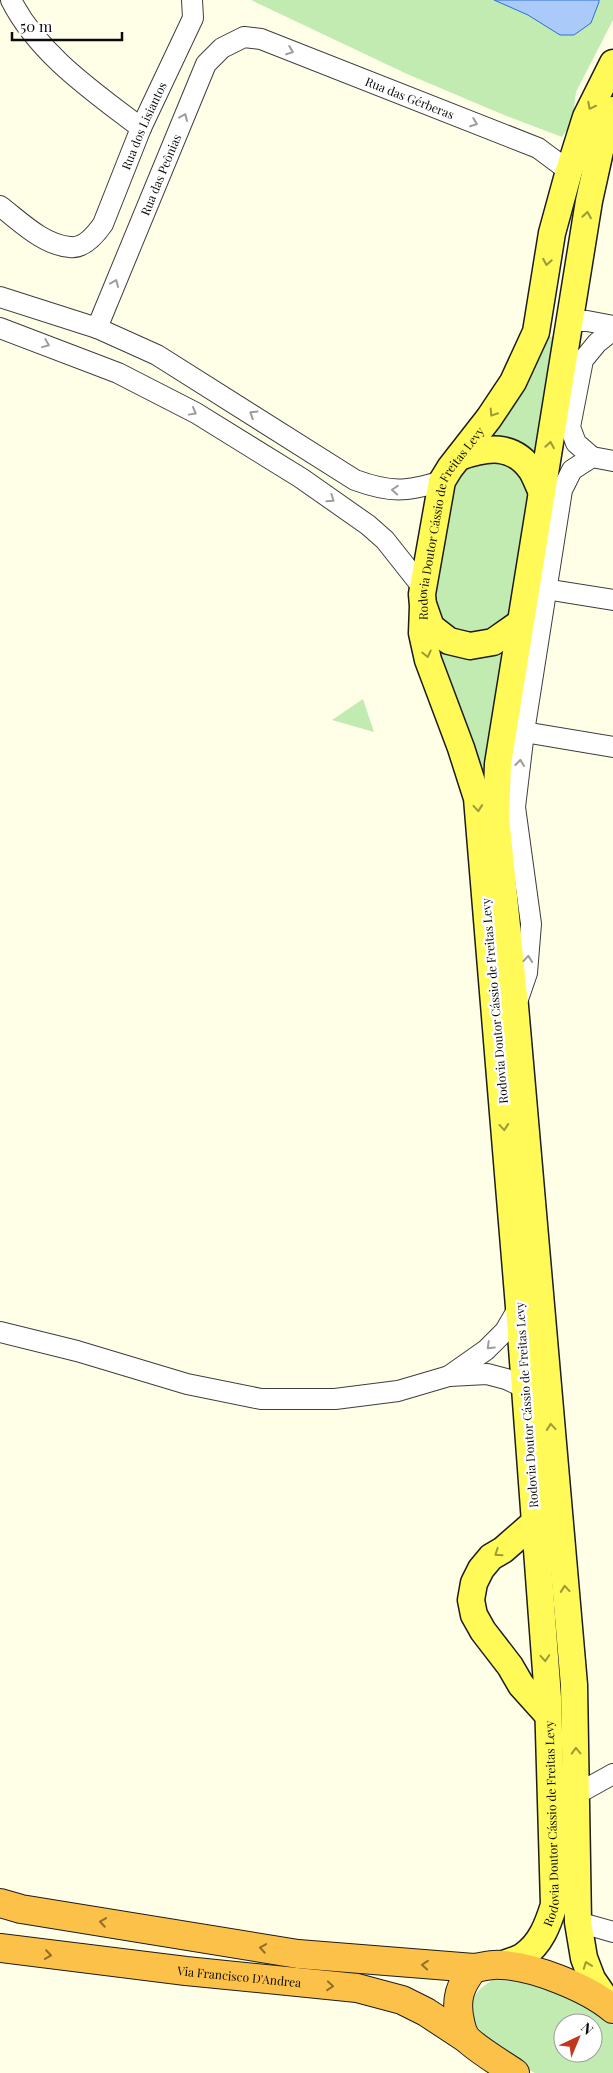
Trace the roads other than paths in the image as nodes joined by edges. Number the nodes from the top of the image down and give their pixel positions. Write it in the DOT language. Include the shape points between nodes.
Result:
graph roads {
  1 [pos="11,0"];
  2 [pos="192,0"];
  3 [pos="244,37"];
  4 [pos="613,63"];
  5 [pos="613,110"];
  6 [pos="141,128"];
  7 [pos="569,171"];
  8 [pos="0,206"];
  9 [pos="0,297"];
  10 [pos="570,321"];
  11 [pos="613,326"];
  12 [pos="0,328"];
  13 [pos="97,328"];
  14 [pos="613,330"];
  15 [pos="536,332"];
  16 [pos="459,457"];
  17 [pos="592,457"];
  18 [pos="613,461"];
  19 [pos="442,481"];
  20 [pos="542,493"];
  21 [pos="545,589"];
  22 [pos="423,597"];
  23 [pos="613,600"];
  24 [pos="521,619"];
  25 [pos="524,732"];
  26 [pos="613,747"];
  27 [pos="515,1006"];
  28 [pos="519,1307"];
  29 [pos="0,1332"];
  30 [pos="449,1376"];
  31 [pos="524,1388"];
  32 [pos="547,1521"];
  33 [pos="548,1715"];
  34 [pos="613,1774"];
  35 [pos="577,1794"];
  36 [pos="0,1903"];
  37 [pos="578,1922"];
  38 [pos="613,1932"];
  39 [pos="0,1948"];
  40 [pos="501,1965"];
  41 [pos="474,1968"];
  42 [pos="612,2008"];
  43 [pos="467,2039"];
  44 [pos="515,2073"];
  1 -- 6 [label="street" via="21,20 63,66"];
  2 -- 6 [label="street, Rua dos Lisiantos" via="193,18"];
  3 -- 7 [label="street, Rua das Gérberas, one-way" via="261,39 538,148"];
  13 -- 3 [label="street, Rua das Peônias, one-way" via="206,64 222,48"];
  4 -- 7 [label="main road, Rodovia Doutor Cássio de Freitas Levy, one-way" via="586,117"];
  10 -- 5 [label="main road, Rodovia Doutor Cássio de Freitas Levy, one-way" via="589,201"];
  6 -- 8 [label="street, Rua dos Lisiantos" via="103,224 84,244 71,248 54,243"];
  7 -- 15 [label="main road, Rodovia Doutor Cássio de Freitas Levy, one-way" via="552,233"];
  9 -- 13 [label="street"];
  10 -- 11 [label="street"];
  10 -- 15 [label="main road"];
  20 -- 10 [label="main road, Rodovia Doutor Cássio de Freitas Levy, one-way"];
  12 -- 22 [label="street, one-way" via="118,373 196,413 301,478 384,540"];
  19 -- 13 [label="street, one-way" via="418,489 397,491 355,480 157,355"];
  14 -- 17 [label="street" via="583,360 570,427 576,443"];
  15 -- 16 [label="main road, Rodovia Doutor Cássio de Freitas Levy, one-way" via="513,382"];
  16 -- 19 [label="main road, Rodovia Doutor Cássio de Freitas Levy"];
  16 -- 20 [label="main road" via="479,450 498,449 517,456 532,472"];
  17 -- 18 [label="street"];
  17 -- 21 [label="street" via="572,470 562,490"];
  19 -- 22 [label="main road, Rodovia Doutor Cássio de Freitas Levy"];
  20 -- 24 [label="main road, Rodovia Doutor Cássio de Freitas Levy"];
  21 -- 23 [label="street"];
  21 -- 24 [label="street"];
  21 -- 25 [label="street"];
  22 -- 24 [label="main road" via="431,627 449,641 470,646 493,642"];
  22 -- 28 [label="main road, Rodovia Doutor Cássio de Freitas Levy, one-way" via="422,633 428,660 477,798"];
  24 -- 27 [label="main road, Rodovia Doutor Cássio de Freitas Levy" via="498,764 496,817"];
  25 -- 26 [label="street"];
  27 -- 25 [label="street, one-way" via="527,973 531,924 515,807"];
  32 -- 27 [label="main road, Rodovia Doutor Cássio de Freitas Levy, one-way"];
  28 -- 30 [label="street, one-way" via="504,1331 486,1350"];
  28 -- 31 [label="main road, Rodovia Doutor Cássio de Freitas Levy"];
  29 -- 30 [label="street" via="187,1384 261,1399 335,1398 398,1391"];
  30 -- 31 [label="street" via="487,1374 506,1378"];
  31 -- 32 [label="main road, Rodovia Doutor Cássio de Freitas Levy"];
  32 -- 33 [label="main road, Rodovia Doutor Cássio de Freitas Levy, one-way"];
  32 -- 33 [label="main road, one-way" via="491,1557 474,1583 471,1600 474,1615 483,1631 521,1685"];
  35 -- 32 [label="main road, Rodovia Doutor Cássio de Freitas Levy, one-way" via="574,1685"];
  33 -- 40 [label="main road, Rodovia Doutor Cássio de Freitas Levy" via="554,1905 538,1942 523,1956"];
  34 -- 35 [label="street"];
  35 -- 37 [label="main road, Rodovia Doutor Cássio de Freitas Levy"];
  41 -- 36 [label="highway, one-way" via="298,1954"];
  37 -- 38 [label="street"];
  42 -- 37 [label="main road, Rodovia Doutor Cássio de Freitas Levy, one-way" via="592,1979 584,1958"];
  39 -- 43 [label="highway, Via Francisco D'Andrea, one-way" via="357,1988 402,2000"];
  40 -- 41 [label="highway"];
  40 -- 42 [label="highway" via="535,1972 579,1988"];
  41 -- 43 [label="highway" via="463,1981 457,1996 458,2013"];
  43 -- 44 [label="highway, Via Francisco D'Andrea"];
}
